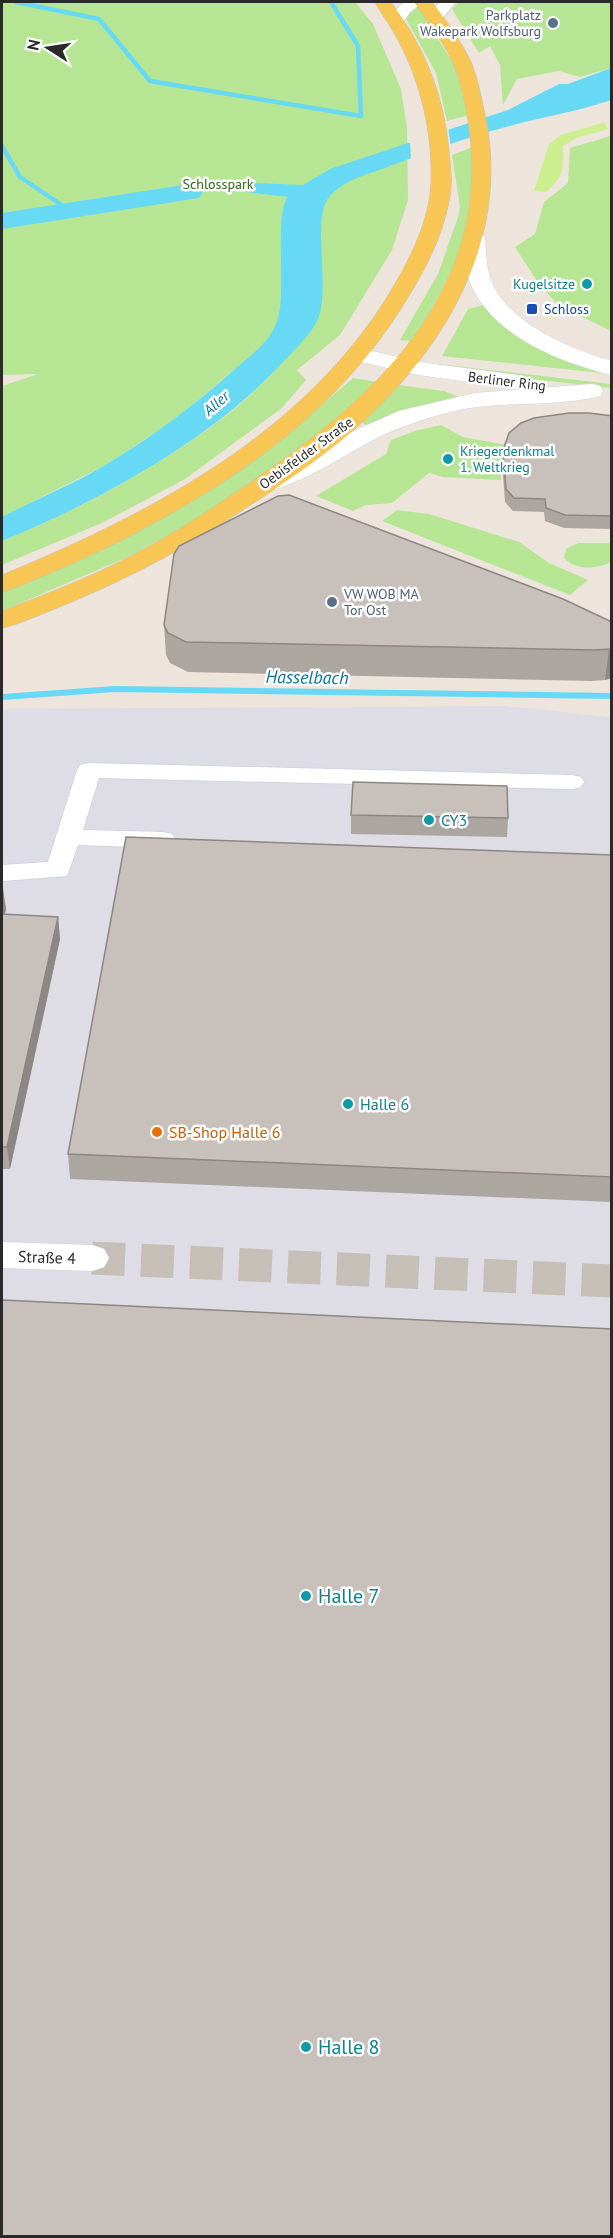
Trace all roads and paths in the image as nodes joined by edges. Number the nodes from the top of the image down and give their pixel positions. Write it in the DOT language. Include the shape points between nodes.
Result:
graph roads {
  1 [pos="415,2"];
  2 [pos="423,2"];
  3 [pos="448,2"];
  4 [pos="394,9"];
  5 [pos="435,18"];
  6 [pos="475,238"];
  7 [pos="360,355"];
  8 [pos="406,362"];
  9 [pos="612,368"];
  10 [pos="605,388"];
  11 [pos="258,489"];
  12 [pos="2,584"];
  13 [pos="2,620"];
  14 [pos="572,782"];
  15 [pos="68,837"];
  16 [pos="186,841"];
  17 [pos="2,873"];
  18 [pos="2,1255"];
  19 [pos="92,1258"];
  1 -- 4 [label="street" via="404,9"];
  2 -- 5 [label="main road, Oebisfelder Straße"];
  3 -- 5 [label="street"];
  4 -- 7 [label="main road, Oebisfelder Straße" via="425,74 438,124 440,191 426,245 399,301"];
  5 -- 6 [label="main road, Oebisfelder Straße" via="461,60 477,112 483,179"];
  6 -- 8 [label="main road, Oebisfelder Straße" via="452,294"];
  6 -- 9 [label="main road" via="481,284 506,315 538,339"];
  7 -- 8 [label="main road"];
  7 -- 12 [label="main road, Oebisfelder Straße" via="305,410 199,487 94,544"];
  8 -- 10 [label="main road, Berliner Ring"];
  8 -- 10 [label="main road, Berliner Ring" via="545,372"];
  8 -- 11 [label="main road, Oebisfelder Straße" via="361,411 325,442"];
  10 -- 11 [label="main road" via="476,400 407,416"];
  11 -- 13 [label="main road, Oebisfelder Straße" via="136,563"];
  14 -- 15 [label="street" via="88,770"];
  15 -- 16 [label="street"];
  15 -- 17 [label="street" via="58,870"];
  18 -- 19 [label="main road, Straße 4"];
}
